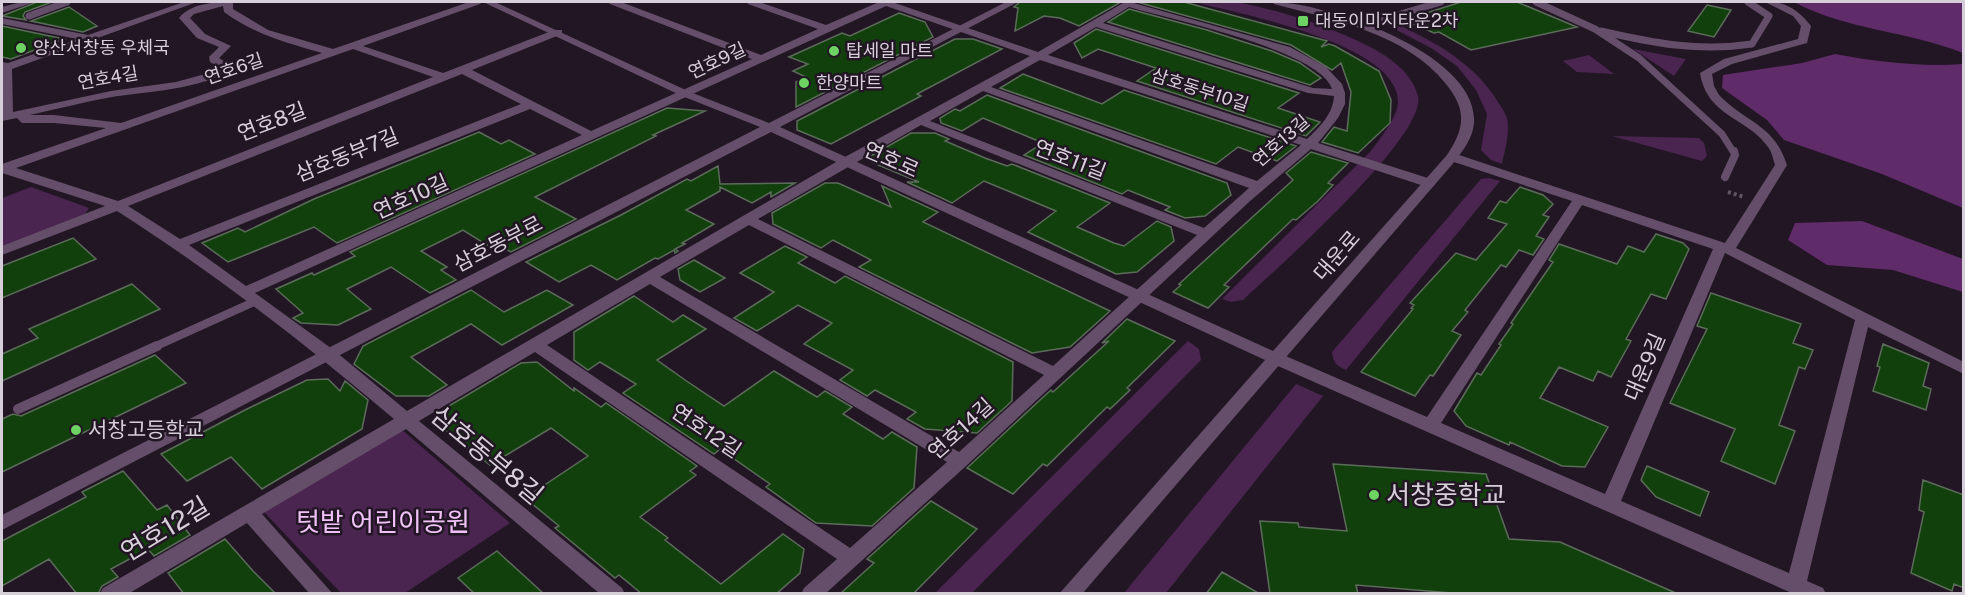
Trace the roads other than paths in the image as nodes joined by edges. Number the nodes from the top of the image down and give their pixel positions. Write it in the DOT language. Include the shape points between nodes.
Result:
graph roads {
  1 [pos="30,2"];
  2 [pos="67,2"];
  3 [pos="226,2"];
  4 [pos="477,2"];
  5 [pos="488,2"];
  6 [pos="614,2"];
  7 [pos="751,2"];
  8 [pos="885,2"];
  9 [pos="1013,2"];
  10 [pos="1276,2"];
  11 [pos="1441,2"];
  12 [pos="1536,2"];
  13 [pos="1748,2"];
  14 [pos="1770,2"];
  15 [pos="186,5"];
  16 [pos="2,10"];
  17 [pos="29,16"];
  18 [pos="2,21"];
  19 [pos="1094,24"];
  20 [pos="1361,26"];
  21 [pos="961,28"];
  22 [pos="827,29"];
  23 [pos="1596,30"];
  24 [pos="558,33"];
  25 [pos="87,38"];
  26 [pos="354,46"];
  27 [pos="334,53"];
  28 [pos="1039,56"];
  29 [pos="762,59"];
  30 [pos="3,67"];
  31 [pos="464,70"];
  32 [pos="443,77"];
  33 [pos="982,87"];
  34 [pos="1338,93"];
  35 [pos="686,94"];
  36 [pos="531,104"];
  37 [pos="4,117"];
  38 [pos="920,121"];
  39 [pos="121,127"];
  40 [pos="770,127"];
  41 [pos="592,136"];
  42 [pos="1308,144"];
  43 [pos="1452,158"];
  44 [pos="847,161"];
  45 [pos="2,169"];
  46 [pos="1725,177"];
  47 [pos="1429,183"];
  48 [pos="1257,186"];
  49 [pos="1579,200"];
  50 [pos="117,205"];
  51 [pos="750,220"];
  52 [pos="1206,234"];
  53 [pos="179,244"];
  54 [pos="1724,248"];
  55 [pos="2,251"];
  56 [pos="649,278"];
  57 [pos="251,296"];
  58 [pos="1140,297"];
  59 [pos="1863,317"];
  60 [pos="535,344"];
  61 [pos="329,355"];
  62 [pos="1275,358"];
  63 [pos="1964,369"];
  64 [pos="1055,375"];
  65 [pos="18,409"];
  66 [pos="404,419"];
  67 [pos="1430,427"];
  68 [pos="960,461"];
  69 [pos="1610,505"];
  70 [pos="248,511"];
  71 [pos="2,524"];
  72 [pos="851,559"];
  73 [pos="1797,585"];
  74 [pos="110,594"];
  75 [pos="323,594"];
  76 [pos="615,594"];
  77 [pos="811,594"];
  78 [pos="1069,594"];
  79 [pos="1816,594"];
  1 -- 16 [label="street"];
  2 -- 17 [label="lane"];
  3 -- 15 [label="street, 연호4길"];
  3 -- 27 [label="street, 연호4길" via="228,10 252,26"];
  4 -- 26 [label="street, 연호6길"];
  5 -- 24 [label="street, 연호로"];
  6 -- 29 [label="street, 연호9길"];
  7 -- 22 [label="street"];
  8 -- 21 [label="street, 삼호동부10길"];
  8 -- 22 [label="street, 연호9길"];
  9 -- 21 [label="street, 삼호동부로"];
  10 -- 20 [label="street, 대운로"];
  11 -- 20 [label="lane"];
  12 -- 23 [label="lane"];
  13 -- 23 [label="lane" via="1769,16 1752,44 1743,46 1695,50"];
  14 -- 54 [label="street, 대운9길" via="1797,14 1806,26 1803,41 1786,49 1715,65 1706,73 1706,84 1714,99 1756,128 1776,148 1781,165"];
  15 -- 25 [label="street, 연호4길"];
  15 -- 37 [label="street, 연호4길" via="184,18 201,36 226,46 214,57 226,66 220,73 177,85 111,94"];
  18 -- 25 [label="street"];
  19 -- 28 [label="street"];
  19 -- 34 [label="street" via="1312,91"];
  19 -- 34 [label="street" via="1128,4 1286,50 1327,72"];
  20 -- 43 [label="street, 대운로" via="1410,48 1451,81 1468,115 1468,129"];
  21 -- 28 [label="street, 삼호동부10길"];
  21 -- 40 [label="street, 삼호동부로"];
  22 -- 29 [label="street, 연호9길"];
  23 -- 46 [label="lane" via="1666,79 1725,135 1735,155"];
  24 -- 31 [label="street, 연호8길"];
  24 -- 35 [label="street, 연호로"];
  25 -- 30 [label="street, 연호4길"];
  26 -- 27 [label="street, 연호6길"];
  26 -- 32 [label="street"];
  27 -- 39 [label="street, 연호6길"];
  28 -- 33 [label="street"];
  28 -- 42 [label="street, 삼호동부10길"];
  29 -- 35 [label="street, 연호9길"];
  30 -- 37 [label="street, 연호4길"];
  31 -- 32 [label="street, 연호8길"];
  31 -- 36 [label="street"];
  32 -- 50 [label="street, 연호8길"];
  33 -- 38 [label="street"];
  33 -- 48 [label="street, 연호11길"];
  34 -- 42 [label="street, 연호13길" via="1340,102 1332,122"];
  35 -- 40 [label="street, 연호로"];
  35 -- 41 [label="street, 연호10길"];
  36 -- 41 [label="street"];
  36 -- 53 [label="street, 삼호동부7길"];
  37 -- 39 [label="street, 연호4길"];
  38 -- 44 [label="street"];
  38 -- 52 [label="street, 연호11길"];
  39 -- 45 [label="street, 연호6길"];
  40 -- 44 [label="street, 연호로"];
  40 -- 61 [label="street, 삼호동부로"];
  41 -- 57 [label="street, 연호10길"];
  42 -- 47 [label="street, 삼호동부10길"];
  42 -- 48 [label="street, 연호13길"];
  43 -- 47 [label="street, 대운로"];
  43 -- 49 [label="street"];
  44 -- 51 [label="street, 연호12길"];
  44 -- 58 [label="street, 연호로"];
  45 -- 50 [label="street"];
  47 -- 62 [label="street, 대운로"];
  48 -- 52 [label="street, 연호13길"];
  49 -- 54 [label="street"];
  49 -- 67 [label="street"];
  50 -- 53 [label="street"];
  50 -- 55 [label="street, 연호8길"];
  51 -- 56 [label="street, 연호12길"];
  51 -- 64 [label="street"];
  52 -- 58 [label="street, 연호13길"];
  53 -- 57 [label="street"];
  54 -- 59 [label="street"];
  54 -- 69 [label="street, 대운9길"];
  56 -- 60 [label="street, 연호12길"];
  56 -- 68 [label="street"];
  57 -- 61 [label="street"];
  57 -- 65 [label="lane"];
  58 -- 62 [label="street, 연호로"];
  58 -- 64 [label="street, 연호14길"];
  59 -- 63 [label="street"];
  59 -- 73 [label="street"];
  60 -- 66 [label="street, 연호12길"];
  60 -- 72 [label="street, 연호12길"];
  61 -- 66 [label="street, 삼호동부8길"];
  61 -- 71 [label="street, 삼호동부로"];
  62 -- 67 [label="street"];
  62 -- 78 [label="street, 대운로"];
  64 -- 68 [label="street, 연호14길"];
  66 -- 70 [label="street, 연호12길"];
  66 -- 76 [label="street, 삼호동부8길"];
  67 -- 69 [label="street"];
  68 -- 72 [label="street, 연호14길"];
  69 -- 73 [label="street"];
  70 -- 74 [label="street, 연호12길"];
  70 -- 75 [label="street"];
  72 -- 77 [label="street, 연호14길"];
  73 -- 79 [label="street"];
}
